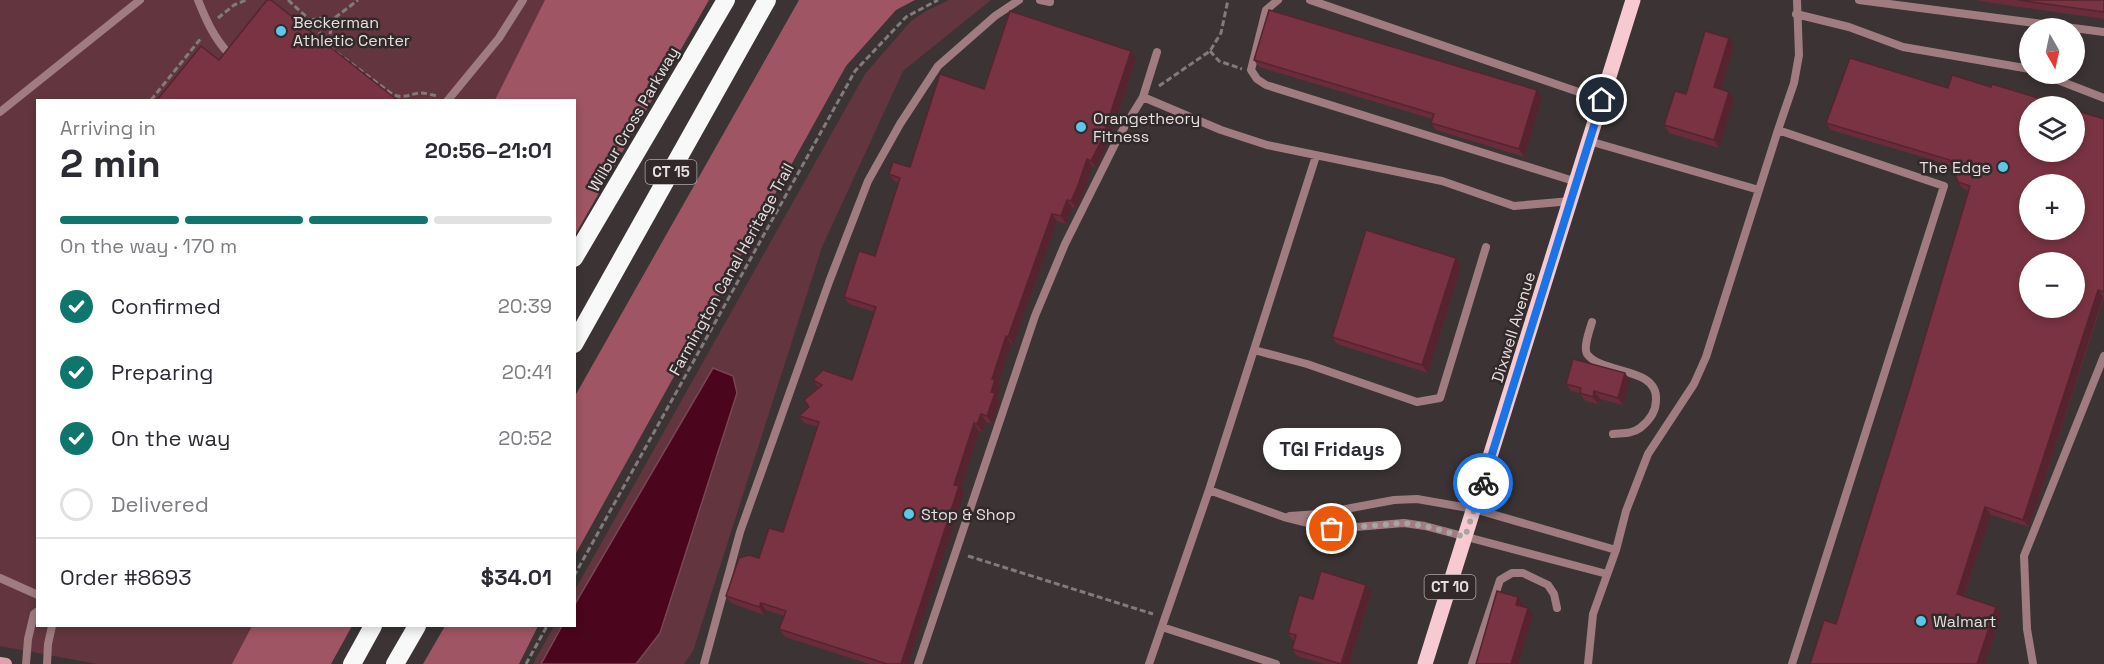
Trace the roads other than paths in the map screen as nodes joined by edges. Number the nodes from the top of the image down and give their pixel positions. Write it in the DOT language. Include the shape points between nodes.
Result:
graph roads {
  1 [pos="141,0"];
  2 [pos="198,0"];
  3 [pos="523,0"];
  4 [pos="726,0"];
  5 [pos="767,0"];
  6 [pos="1019,0"];
  7 [pos="1040,0"];
  8 [pos="1278,0"];
  9 [pos="1310,0"];
  10 [pos="1634,0"];
  11 [pos="1797,0"];
  12 [pos="1859,0"];
  13 [pos="1050,2"];
  14 [pos="1796,14"];
  15 [pos="2104,32"];
  16 [pos="1157,52"];
  17 [pos="229,54"];
  18 [pos="2019,67"];
  19 [pos="2068,84"];
  20 [pos="1143,97"];
  21 [pos="2104,98"];
  22 [pos="448,99"];
  23 [pos="1602,100"];
  24 [pos="0,112"];
  25 [pos="1778,130"];
  26 [pos="1589,141"];
  27 [pos="1316,156"];
  28 [pos="1577,182"];
  29 [pos="1759,190"];
  30 [pos="1571,201"];
  31 [pos="1486,247"];
  32 [pos="576,255"];
  33 [pos="1592,322"];
  34 [pos="576,340"];
  35 [pos="1254,350"];
  36 [pos="2104,356"];
  37 [pos="1613,434"];
  38 [pos="1209,490"];
  39 [pos="1474,510"];
  40 [pos="1284,517"];
  41 [pos="1465,537"];
  42 [pos="1616,550"];
  43 [pos="1607,574"];
  44 [pos="0,578"];
  45 [pos="36,594"];
  46 [pos="1557,608"];
  47 [pos="36,612"];
  48 [pos="52,627"];
  49 [pos="372,627"];
  50 [pos="416,627"];
  51 [pos="1162,627"];
  52 [pos="0,663"];
  53 [pos="6,664"];
  54 [pos="26,664"];
  55 [pos="47,664"];
  56 [pos="352,664"];
  57 [pos="395,664"];
  58 [pos="704,664"];
  59 [pos="918,664"];
  60 [pos="1149,664"];
  61 [pos="1276,664"];
  62 [pos="1425,664"];
  63 [pos="1472,664"];
  64 [pos="1588,664"];
  65 [pos="1792,664"];
  66 [pos="2034,664"];
  1 -- 24 [label="lane"];
  2 -- 17 [label="lane" via="209,28"];
  3 -- 22 [label="lane" via="499,38"];
  4 -- 32 [label="highway, Wilbur Cross Parkway / CT 15"];
  5 -- 34 [label="highway, CT 15"];
  6 -- 58 [label="lane" via="938,66 868,181 740,532"];
  7 -- 13 [label="lane"];
  8 -- 28 [label="lane" via="1266,10 1251,70 1266,85"];
  9 -- 23 [label="lane"];
  10 -- 23 [label="main road, Dixwell Avenue / CT 10"];
  11 -- 14 [label="lane"];
  12 -- 15 [label="lane"];
  14 -- 18 [label="lane" via="1849,27 1902,47"];
  14 -- 25 [label="lane" via="1799,37 1794,83"];
  16 -- 20 [label="lane"];
  19 -- 21 [label="lane"];
  20 -- 27 [label="lane" via="1221,130"];
  20 -- 59 [label="lane" via="1065,244 1035,316"];
  23 -- 26 [label="main road, Dixwell Avenue / CT 10"];
  25 -- 29 [label="lane"];
  25 -- 65 [label="lane" via="1944,186"];
  26 -- 28 [label="main road, Dixwell Avenue / CT 10"];
  26 -- 29 [label="lane"];
  27 -- 30 [label="lane" via="1442,181 1514,206"];
  27 -- 35 [label="lane"];
  28 -- 30 [label="main road, Dixwell Avenue / CT 10"];
  29 -- 42 [label="lane" via="1706,357 1694,384 1648,454"];
  30 -- 39 [label="main road, Dixwell Avenue / CT 10"];
  31 -- 35 [label="lane" via="1440,398 1417,402"];
  33 -- 37 [label="lane" via="1587,355 1646,379 1655,392 1656,406 1647,422 1634,432"];
  35 -- 38 [label="lane"];
  36 -- 66 [label="lane" via="2024,556 2027,629"];
  38 -- 40 [label="lane"];
  38 -- 51 [label="lane"];
  39 -- 40 [label="lane" via="1417,499"];
  39 -- 41 [label="main road, Dixwell Avenue / CT 10"];
  39 -- 42 [label="lane"];
  40 -- 41 [label="lane" via="1332,529 1404,523"];
  41 -- 43 [label="lane"];
  41 -- 62 [label="main road, Dixwell Avenue / CT 10"];
  42 -- 43 [label="lane"];
  43 -- 64 [label="lane" via="1593,614"];
  44 -- 45 [label="lane"];
  46 -- 63 [label="lane" via="1548,585 1523,573 1512,573 1500,580"];
  47 -- 54 [label="lane"];
  48 -- 55 [label="lane"];
  49 -- 56 [label="highway"];
  50 -- 57 [label="highway"];
  51 -- 60 [label="lane"];
  51 -- 61 [label="lane"];
  52 -- 53 [label="main road"];
}
